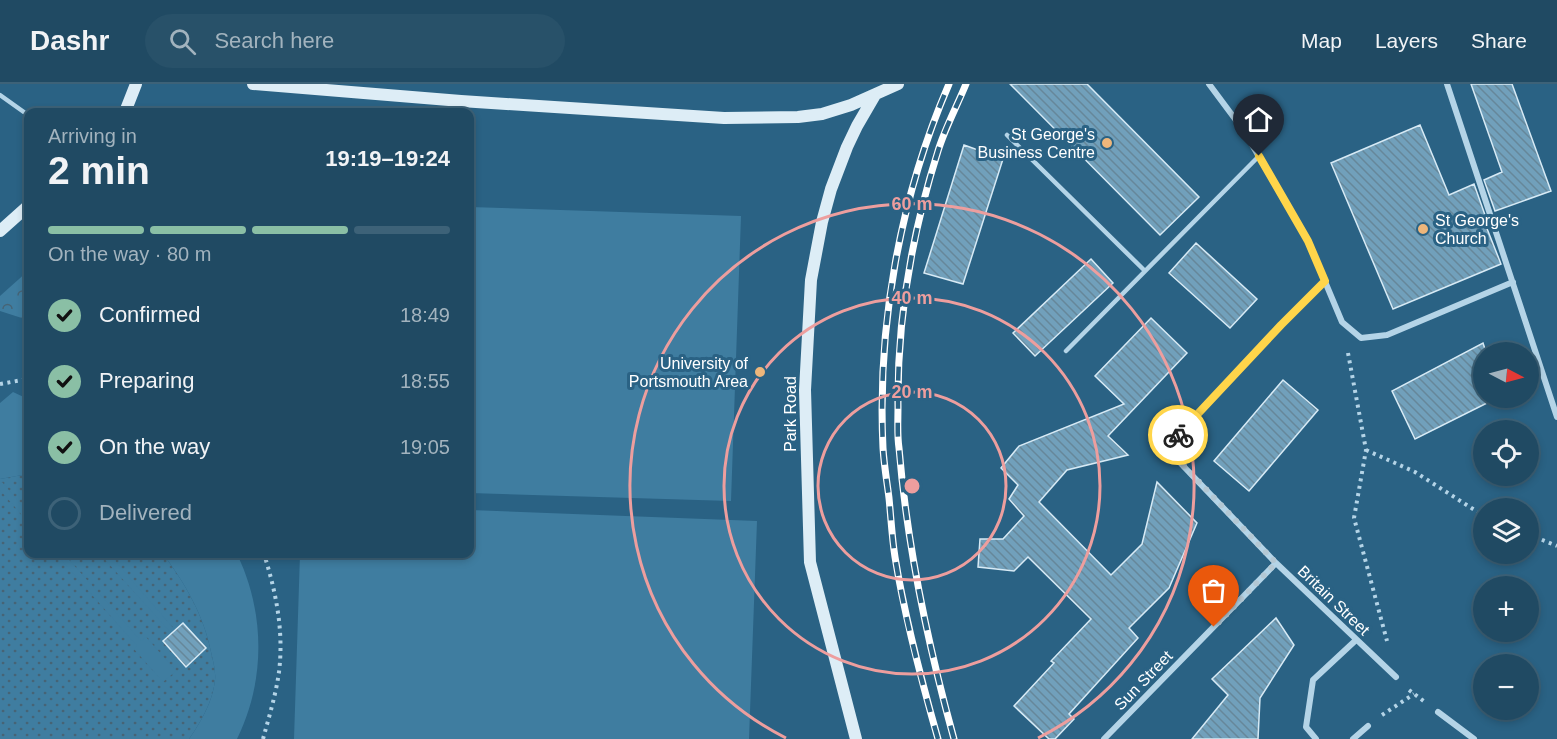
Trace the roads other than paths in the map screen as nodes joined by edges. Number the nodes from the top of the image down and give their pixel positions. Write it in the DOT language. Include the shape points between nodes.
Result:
graph roads {
  1 [pos="136,84"];
  2 [pos="253,84"];
  3 [pos="898,84"];
  4 [pos="1209,84"];
  5 [pos="1447,84"];
  6 [pos="878,89"];
  7 [pos="0,95"];
  8 [pos="127,108"];
  9 [pos="24,112"];
  10 [pos="1007,135"];
  11 [pos="1259,156"];
  12 [pos="24,210"];
  13 [pos="0,231"];
  14 [pos="1145,271"];
  15 [pos="1325,281"];
  16 [pos="1513,282"];
  17 [pos="1066,351"];
  18 [pos="1557,417"];
  19 [pos="1276,563"];
  20 [pos="1356,640"];
  21 [pos="1396,677"];
  22 [pos="1438,712"];
  23 [pos="1368,726"];
  24 [pos="856,739"];
  25 [pos="1104,739"];
  26 [pos="1316,739"];
  27 [pos="1353,739"];
  28 [pos="1474,739"];
  1 -- 8 [label="main road"];
  2 -- 6 [label="main road" via="724,118 812,116 837,111"];
  3 -- 6 [label="main road"];
  4 -- 11 [label="street"];
  5 -- 16 [label="street"];
  6 -- 24 [label="main road, Park Road" via="847,147 822,222 811,280 805,390 810,561"];
  7 -- 9 [label="lane"];
  10 -- 14 [label="lane"];
  11 -- 14 [label="lane"];
  11 -- 15 [label="street" via="1308,241"];
  12 -- 13 [label="main road"];
  14 -- 17 [label="lane"];
  15 -- 16 [label="street" via="1342,322 1361,338 1387,335"];
  15 -- 19 [label="street, Britain Street" via="1166,447"];
  16 -- 18 [label="street"];
  19 -- 20 [label="street, Britain Street"];
  19 -- 25 [label="street, Sun Street"];
  20 -- 21 [label="street, Britain Street"];
  20 -- 26 [label="street" via="1313,680 1306,727"];
  22 -- 28 [label="street"];
  23 -- 27 [label="street"];
}
